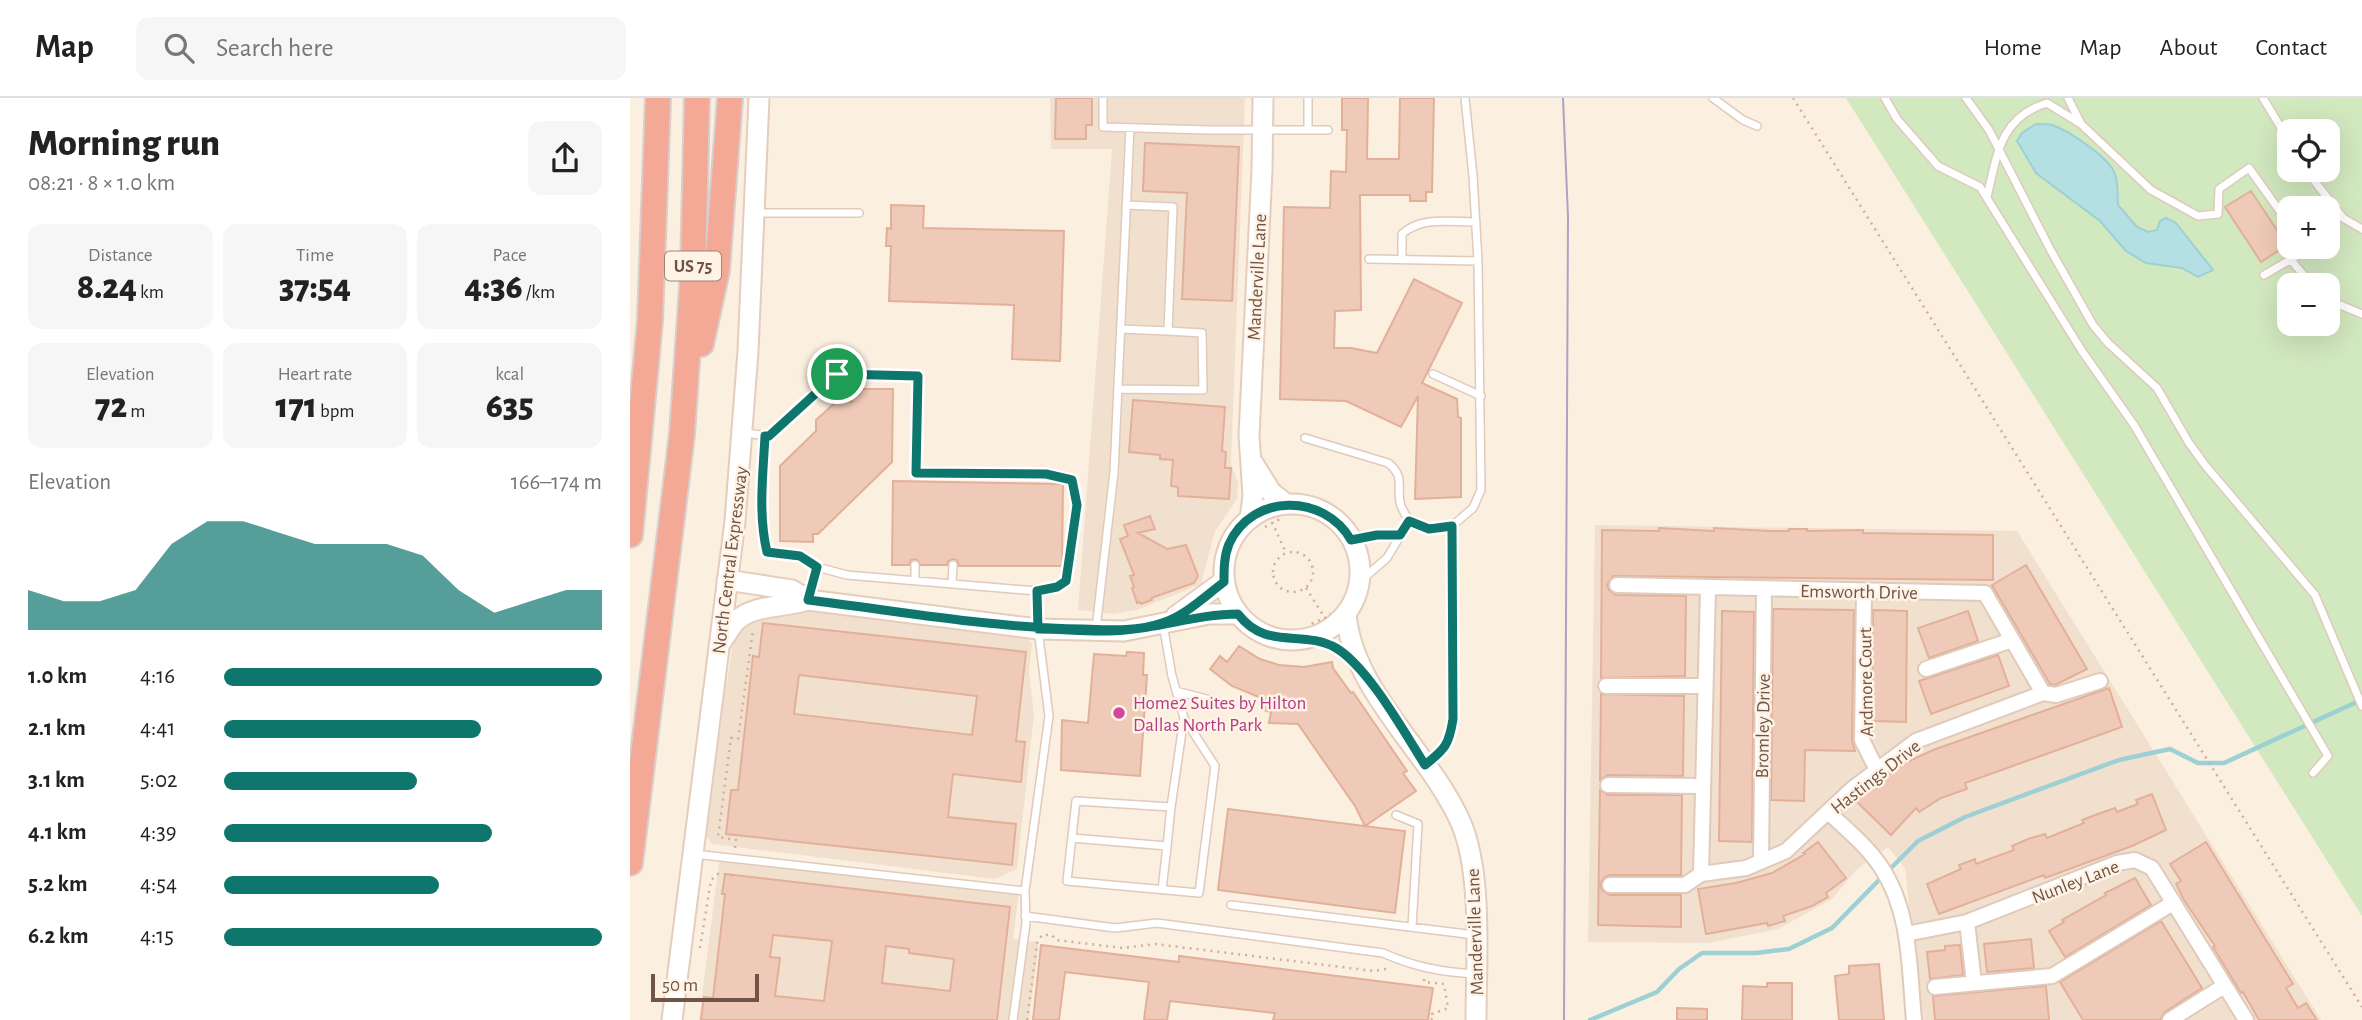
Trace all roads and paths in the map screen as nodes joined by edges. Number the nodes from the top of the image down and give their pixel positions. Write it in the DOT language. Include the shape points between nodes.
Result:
graph roads {
  1 [pos="658,98"];
  2 [pos="697,98"];
  3 [pos="730,98"];
  4 [pos="759,98"];
  5 [pos="1103,98"];
  6 [pos="1263,98"];
  7 [pos="1308,98"];
  8 [pos="1465,98"];
  9 [pos="1713,98"];
  10 [pos="1793,98"];
  11 [pos="1885,98"];
  12 [pos="1966,98"];
  13 [pos="2068,98"];
  14 [pos="2263,98"];
  15 [pos="2044,100"];
  16 [pos="2277,121"];
  17 [pos="2081,124"];
  18 [pos="1757,126"];
  19 [pos="1130,128"];
  20 [pos="1328,130"];
  21 [pos="1263,131"];
  22 [pos="1308,131"];
  23 [pos="1999,149"];
  24 [pos="2315,182"];
  25 [pos="1987,197"];
  26 [pos="1126,205"];
  27 [pos="2277,207"];
  28 [pos="755,213"];
  29 [pos="859,213"];
  30 [pos="1476,222"];
  31 [pos="2362,229"];
  32 [pos="1369,259"];
  33 [pos="1402,260"];
  34 [pos="2291,260"];
  35 [pos="1478,261"];
  36 [pos="2302,273"];
  37 [pos="2264,275"];
  38 [pos="2340,305"];
  39 [pos="2362,314"];
  40 [pos="1121,329"];
  41 [pos="1168,331"];
  42 [pos="1433,374"];
  43 [pos="1118,389"];
  44 [pos="1481,396"];
  45 [pos="743,433"];
  46 [pos="682,434"];
  47 [pos="765,436"];
  48 [pos="1305,438"];
  49 [pos="1250,456"];
  50 [pos="1287,510"];
  51 [pos="1409,521"];
  52 [pos="1272,522"];
  53 [pos="1254,524"];
  54 [pos="1452,526"];
  55 [pos="630,535"];
  56 [pos="1400,535"];
  57 [pos="1351,540"];
  58 [pos="1286,553"];
  59 [pos="915,565"];
  60 [pos="953,565"];
  61 [pos="817,567"];
  62 [pos="727,580"];
  63 [pos="915,580"];
  64 [pos="1224,582"];
  65 [pos="1359,583"];
  66 [pos="952,584"];
  67 [pos="1617,585"];
  68 [pos="1305,587"];
  69 [pos="1708,588"];
  70 [pos="1764,589"];
  71 [pos="1037,591"];
  72 [pos="1864,591"];
  73 [pos="808,600"];
  74 [pos="1341,610"];
  75 [pos="1238,614"];
  76 [pos="1325,618"];
  77 [pos="755,620"];
  78 [pos="1163,623"];
  79 [pos="1038,629"];
  80 [pos="1096,630"];
  81 [pos="1314,634"];
  82 [pos="2012,640"];
  83 [pos="719,644"];
  84 [pos="1359,667"];
  85 [pos="1926,668"];
  86 [pos="2100,681"];
  87 [pos="1606,685"];
  88 [pos="1705,686"];
  89 [pos="1176,691"];
  90 [pos="2043,693"];
  91 [pos="1229,705"];
  92 [pos="2362,706"];
  93 [pos="1184,718"];
  94 [pos="1425,765"];
  95 [pos="1877,769"];
  96 [pos="2313,773"];
  97 [pos="1608,785"];
  98 [pos="1703,786"];
  99 [pos="1171,807"];
  100 [pos="1828,812"];
  101 [pos="1396,815"];
  102 [pos="1072,838"];
  103 [pos="1167,846"];
  104 [pos="693,854"];
  105 [pos="734,859"];
  106 [pos="1760,862"];
  107 [pos="630,863"];
  108 [pos="1701,874"];
  109 [pos="1610,885"];
  110 [pos="1162,890"];
  111 [pos="1025,891"];
  112 [pos="2173,903"];
  113 [pos="1231,905"];
  114 [pos="1025,916"];
  115 [pos="1967,922"];
  116 [pos="1412,927"];
  117 [pos="1906,934"];
  118 [pos="1475,935"];
  119 [pos="699,948"];
  120 [pos="1392,968"];
  121 [pos="1476,974"];
  122 [pos="1445,982"];
  123 [pos="1974,984"];
  124 [pos="2224,986"];
  125 [pos="1935,987"];
  126 [pos="2362,1007"];
  127 [pos="1476,1017"];
  128 [pos="672,1020"];
  129 [pos="1013,1020"];
  130 [pos="1027,1020"];
  131 [pos="1429,1020"];
  132 [pos="1914,1020"];
  133 [pos="2170,1020"];
  134 [pos="2246,1020"];
  1 -- 55 [label="highway, US 75" via="650,320"];
  2 -- 46 [label="highway, US 75" via="693,273"];
  3 -- 46 [label="highway" via="717,270"];
  4 -- 28 [label="street, North Central Expressway"];
  5 -- 19 [label="lane" via="1103,127"];
  6 -- 21 [label="street, Manderville Lane"];
  7 -- 22 [label="lane"];
  8 -- 30 [label="lane"];
  9 -- 18 [label="lane"];
  10 -- 126 [label="path"];
  11 -- 25 [label="lane" via="1938,166 1980,187"];
  12 -- 23 [label="lane"];
  13 -- 17 [label="lane"];
  14 -- 16 [label="lane"];
  15 -- 17 [label="lane"];
  15 -- 23 [label="lane" via="2028,108 2003,135"];
  17 -- 27 [label="lane" via="2151,190 2198,216 2218,215 2219,189 2249,167"];
  19 -- 21 [label="lane"];
  19 -- 26 [label="lane"];
  20 -- 22 [label="lane"];
  21 -- 22 [label="lane"];
  21 -- 49 [label="street, Manderville Lane"];
  23 -- 25 [label="lane"];
  23 -- 92 [label="lane" via="2093,325 2157,388 2204,465 2315,594"];
  24 -- 31 [label="lane" via="2343,218"];
  25 -- 96 [label="lane" via="2082,351 2134,425 2328,756"];
  26 -- 40 [label="lane"];
  26 -- 41 [label="lane" via="1173,208"];
  28 -- 29 [label="lane"];
  28 -- 45 [label="street, North Central Expressway"];
  30 -- 33 [label="lane" via="1410,226 1402,234"];
  30 -- 35 [label="lane"];
  32 -- 33 [label="lane"];
  33 -- 35 [label="lane"];
  34 -- 36 [label="lane"];
  34 -- 37 [label="lane"];
  35 -- 44 [label="lane"];
  38 -- 39 [label="lane"];
  40 -- 41 [label="lane"];
  40 -- 43 [label="lane"];
  41 -- 43 [label="lane" via="1202,333 1203,390"];
  42 -- 44 [label="lane"];
  43 -- 80 [label="lane" via="1114,472"];
  44 -- 54 [label="lane" via="1481,490 1473,508"];
  45 -- 47 [label="lane"];
  45 -- 62 [label="street, North Central Expressway"];
  46 -- 107 [label="highway, US 75"];
  47 -- 61 [label="lane" via="762,533 767,552 800,556"];
  47 -- 71 [label="lane" via="837,374 918,376 916,473 1046,474 1072,480 1077,505 1066,581"];
  48 -- 51 [label="lane" via="1388,463 1400,477 1400,504"];
  49 -- 50 [label="street"];
  49 -- 53 [label="street, Manderville Lane"];
  50 -- 52 [label="path"];
  50 -- 53 [label="street" via="1269,509"];
  50 -- 57 [label="street" via="1311,507 1331,516"];
  51 -- 54 [label="lane" via="1429,529"];
  51 -- 56 [label="lane"];
  52 -- 53 [label="path"];
  52 -- 58 [label="path"];
  53 -- 64 [label="street" via="1239,529 1229,545"];
  54 -- 94 [label="lane" via="1453,719 1444,750"];
  56 -- 57 [label="lane"];
  56 -- 65 [label="lane" via="1387,558"];
  57 -- 65 [label="street"];
  58 -- 68 [label="path" via="1303,554 1311,563 1313,576"];
  58 -- 68 [label="path" via="1272,568 1277,586 1289,592"];
  59 -- 63 [label="lane"];
  60 -- 66 [label="lane"];
  61 -- 63 [label="lane" via="846,575"];
  61 -- 73 [label="lane"];
  62 -- 73 [label="street" via="792,590"];
  62 -- 83 [label="street, North Central Expressway"];
  63 -- 66 [label="lane"];
  64 -- 75 [label="street"];
  64 -- 78 [label="street"];
  65 -- 74 [label="street"];
  66 -- 71 [label="lane"];
  67 -- 69 [label="street, Emsworth Drive"];
  68 -- 76 [label="path"];
  69 -- 70 [label="street, Emsworth Drive"];
  69 -- 88 [label="street"];
  70 -- 72 [label="street, Emsworth Drive"];
  70 -- 106 [label="street, Bromley Drive"];
  71 -- 79 [label="lane"];
  72 -- 82 [label="street, Emsworth Drive" via="1985,593"];
  72 -- 95 [label="street, Ardmore Court" via="1863,740"];
  73 -- 79 [label="street"];
  73 -- 83 [label="street" via="749,612"];
  74 -- 76 [label="path"];
  74 -- 81 [label="street" via="1327,632"];
  74 -- 84 [label="street, Manderville Lane"];
  75 -- 78 [label="street"];
  75 -- 81 [label="street" via="1256,631 1276,638 1296,640"];
  76 -- 81 [label="path" via="1311,624"];
  77 -- 105 [label="path" via="738,739 730,738 718,837 736,840"];
  78 -- 80 [label="street" via="1124,631"];
  78 -- 89 [label="lane"];
  79 -- 80 [label="street"];
  79 -- 111 [label="lane" via="1049,716"];
  81 -- 84 [label="street, Manderville Lane"];
  82 -- 85 [label="street"];
  82 -- 90 [label="street, Emsworth Drive"];
  83 -- 104 [label="street, North Central Expressway"];
  84 -- 94 [label="street, Manderville Lane"];
  86 -- 90 [label="street, Hastings Drive" via="2056,695"];
  87 -- 88 [label="street"];
  88 -- 98 [label="street"];
  89 -- 91 [label="lane"];
  89 -- 93 [label="lane"];
  90 -- 95 [label="street, Hastings Drive" via="1916,741"];
  93 -- 99 [label="lane"];
  93 -- 110 [label="lane" via="1215,766 1199,893"];
  94 -- 118 [label="street, Manderville Lane" via="1466,837 1474,870"];
  95 -- 100 [label="street, Hastings Drive"];
  97 -- 98 [label="street"];
  98 -- 108 [label="street"];
  99 -- 102 [label="lane" via="1076,802"];
  99 -- 103 [label="lane"];
  100 -- 106 [label="street, Hastings Drive" via="1786,851"];
  100 -- 117 [label="street" via="1882,868 1901,907"];
  101 -- 116 [label="lane" via="1418,824"];
  102 -- 103 [label="lane"];
  102 -- 110 [label="lane" via="1067,881"];
  103 -- 110 [label="lane"];
  104 -- 105 [label="lane"];
  104 -- 128 [label="street, North Central Expressway"];
  105 -- 111 [label="lane"];
  105 -- 119 [label="path" via="732,875 719,874 711,880"];
  106 -- 108 [label="street, Hastings Drive"];
  108 -- 109 [label="street, Hastings Drive" via="1685,886"];
  111 -- 114 [label="lane"];
  112 -- 115 [label="street, Nunley Lane" via="2152,868 2135,860"];
  112 -- 123 [label="street" via="2052,976"];
  112 -- 124 [label="street, Nunley Lane"];
  113 -- 116 [label="lane"];
  114 -- 121 [label="lane" via="1115,928 1157,923 1383,953 1410,965"];
  114 -- 129 [label="lane"];
  115 -- 117 [label="street, Nunley Lane"];
  115 -- 123 [label="street"];
  116 -- 118 [label="lane"];
  117 -- 132 [label="street"];
  118 -- 121 [label="street, Manderville Lane"];
  120 -- 130 [label="path" via="1374,971 1155,944 1123,948 1042,935 1037,943"];
  121 -- 127 [label="street, Manderville Lane"];
  122 -- 131 [label="path" via="1424,978 1424,982 1444,984 1448,1008"];
  123 -- 125 [label="street"];
  124 -- 133 [label="street"];
  124 -- 134 [label="street, Nunley Lane"];
}
